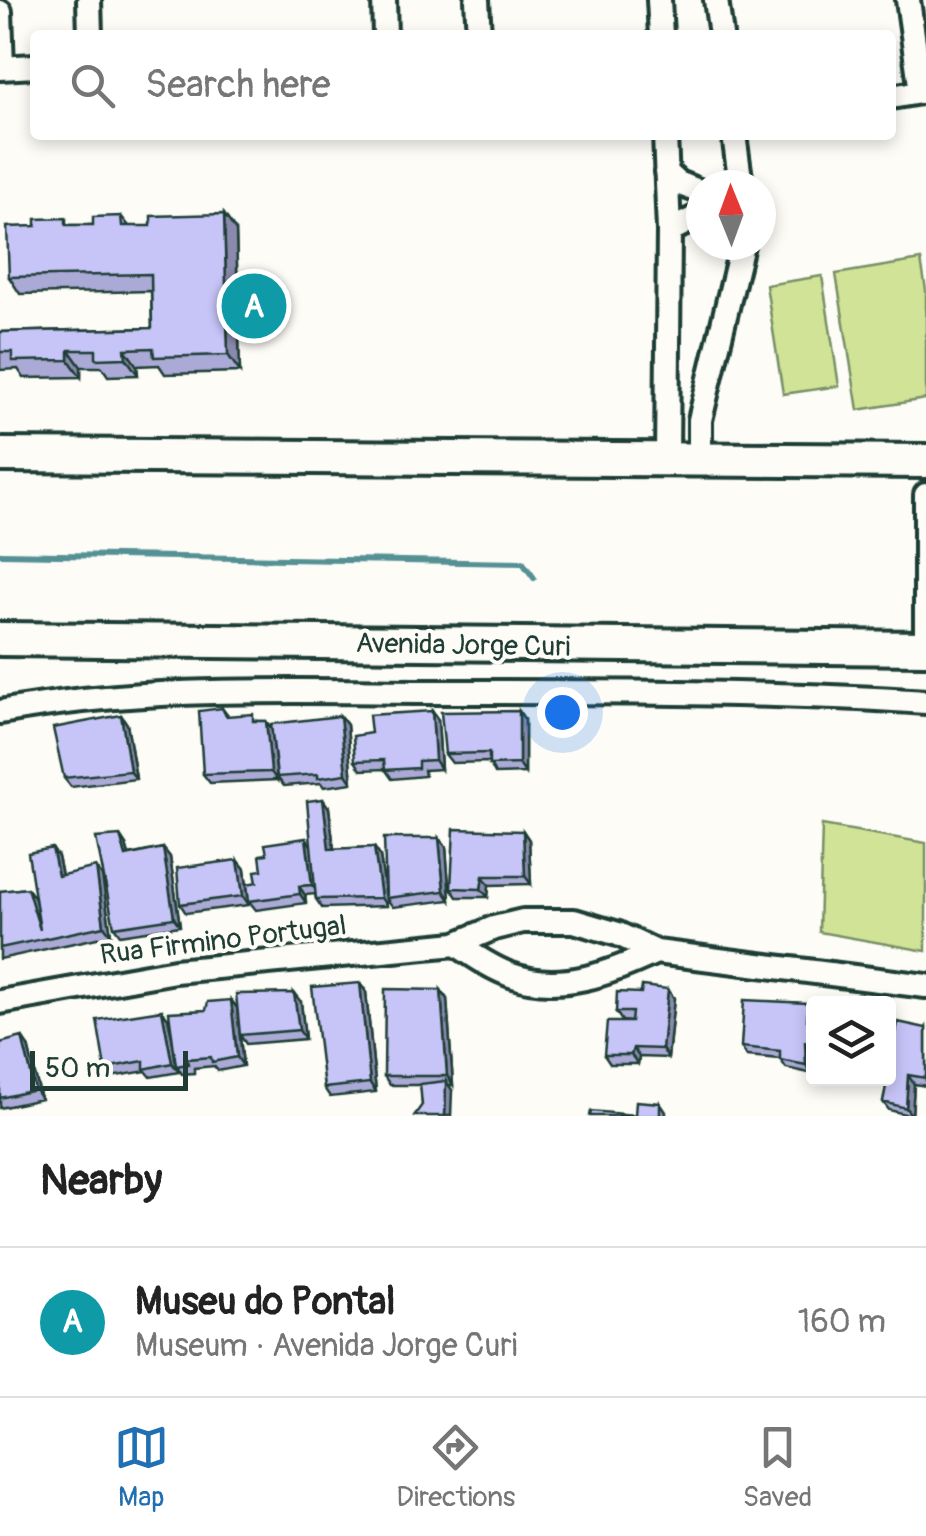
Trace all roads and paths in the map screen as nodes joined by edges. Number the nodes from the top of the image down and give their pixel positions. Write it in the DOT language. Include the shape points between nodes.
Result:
graph roads {
  1 [pos="88,0"];
  2 [pos="384,0"];
  3 [pos="478,0"];
  4 [pos="660,0"];
  5 [pos="716,0"];
  6 [pos="908,0"];
  7 [pos="0,12"];
  8 [pos="90,30"];
  9 [pos="384,30"];
  10 [pos="479,30"];
  11 [pos="661,30"];
  12 [pos="720,30"];
  13 [pos="30,66"];
  14 [pos="1,68"];
  15 [pos="924,91"];
  16 [pos="896,96"];
  17 [pos="665,140"];
  18 [pos="734,140"];
  19 [pos="736,170"];
  20 [pos="666,172"];
  21 [pos="686,186"];
  22 [pos="686,220"];
  23 [pos="669,231"];
  24 [pos="738,260"];
  25 [pos="0,454"];
  26 [pos="683,459"];
  27 [pos="876,460"];
  28 [pos="926,461"];
  29 [pos="925,497"];
  30 [pos="926,634"];
  31 [pos="0,639"];
  32 [pos="926,648"];
  33 [pos="926,702"];
  34 [pos="0,712"];
  35 [pos="456,944"];
  36 [pos="656,952"];
  37 [pos="926,986"];
  38 [pos="0,1002"];
  1 -- 8 [label="street"];
  2 -- 9 [label="street"];
  3 -- 10 [label="street"];
  4 -- 11 [label="street"];
  5 -- 12 [label="street"];
  6 -- 15 [label="street"];
  7 -- 14 [label="street"];
  13 -- 14 [label="street"];
  15 -- 16 [label="street"];
  17 -- 20 [label="street"];
  18 -- 19 [label="street"];
  20 -- 21 [label="street"];
  20 -- 23 [label="street"];
  22 -- 23 [label="street"];
  23 -- 26 [label="street"];
  24 -- 26 [label="street" via="700,420"];
  25 -- 26 [label="street"];
  26 -- 27 [label="street"];
  27 -- 28 [label="street"];
  27 -- 29 [label="street" via="910,476"];
  29 -- 30 [label="street"];
  31 -- 32 [label="street, Avenida Jorge Curi"];
  33 -- 34 [label="street" via="643,692 216,691"];
  35 -- 36 [label="street, Rua Firmino Portugal" via="494,928 549,919 592,925"];
  35 -- 36 [label="street, Rua Firmino Portugal" via="512,976 539,980 595,976"];
  35 -- 38 [label="street, Rua Firmino Portugal" via="174,971"];
  36 -- 37 [label="street, Rua Firmino Portugal"];
}
